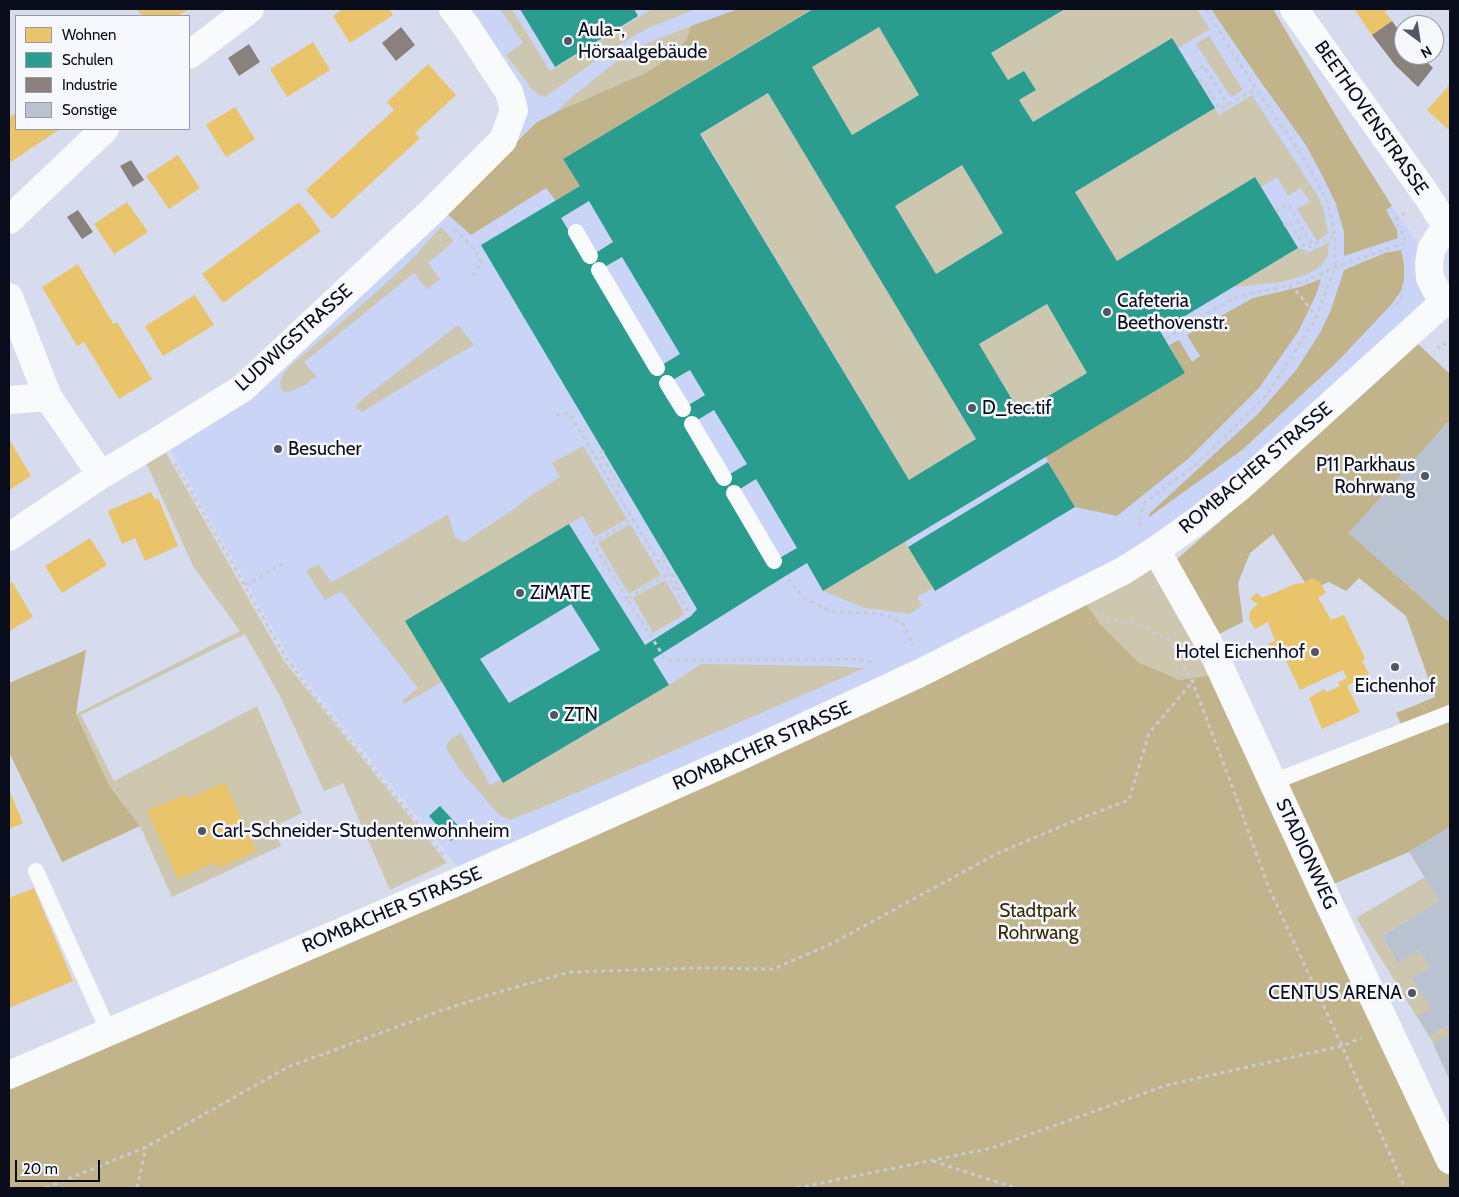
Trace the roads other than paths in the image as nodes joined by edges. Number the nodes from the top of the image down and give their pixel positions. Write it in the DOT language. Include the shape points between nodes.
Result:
graph roads {
  1 [pos="250,9"];
  2 [pos="453,9"];
  3 [pos="1294,9"];
  4 [pos="190,54"];
  5 [pos="104,130"];
  6 [pos="9,220"];
  7 [pos="1449,227"];
  8 [pos="576,232"];
  9 [pos="590,256"];
  10 [pos="599,270"];
  11 [pos="9,297"];
  12 [pos="1448,303"];
  13 [pos="658,368"];
  14 [pos="667,384"];
  15 [pos="48,397"];
  16 [pos="9,400"];
  17 [pos="683,409"];
  18 [pos="692,424"];
  19 [pos="101,475"];
  20 [pos="724,478"];
  21 [pos="734,493"];
  22 [pos="9,537"];
  23 [pos="1156,550"];
  24 [pos="774,561"];
  25 [pos="1450,713"];
  26 [pos="1273,782"];
  27 [pos="36,872"];
  28 [pos="109,1032"];
  29 [pos="9,1075"];
  30 [pos="1450,1160"];
  1 -- 4 [label="street"];
  2 -- 19 [label="street, LUDWIGSTRASSE" via="510,92 514,110 503,140 243,388"];
  3 -- 7 [label="street, BEETHOVENSTRASSE"];
  5 -- 6 [label="street"];
  7 -- 12 [label="street, ROMBACHER STRASSE" via="1431,250 1429,264 1430,278"];
  8 -- 9 [label="lane"];
  10 -- 13 [label="lane"];
  11 -- 15 [label="street"];
  12 -- 23 [label="street, ROMBACHER STRASSE" via="1241,486"];
  14 -- 17 [label="lane"];
  15 -- 16 [label="street"];
  15 -- 19 [label="street"];
  18 -- 20 [label="lane"];
  19 -- 22 [label="street, LUDWIGSTRASSE"];
  21 -- 24 [label="lane"];
  23 -- 26 [label="street, STADIONWEG" via="1207,640"];
  23 -- 28 [label="street, ROMBACHER STRASSE" via="1123,571 918,674 743,755"];
  25 -- 26 [label="lane"];
  26 -- 30 [label="street, STADIONWEG"];
  27 -- 28 [label="lane"];
  28 -- 29 [label="street, ROMBACHER STRASSE"];
}
